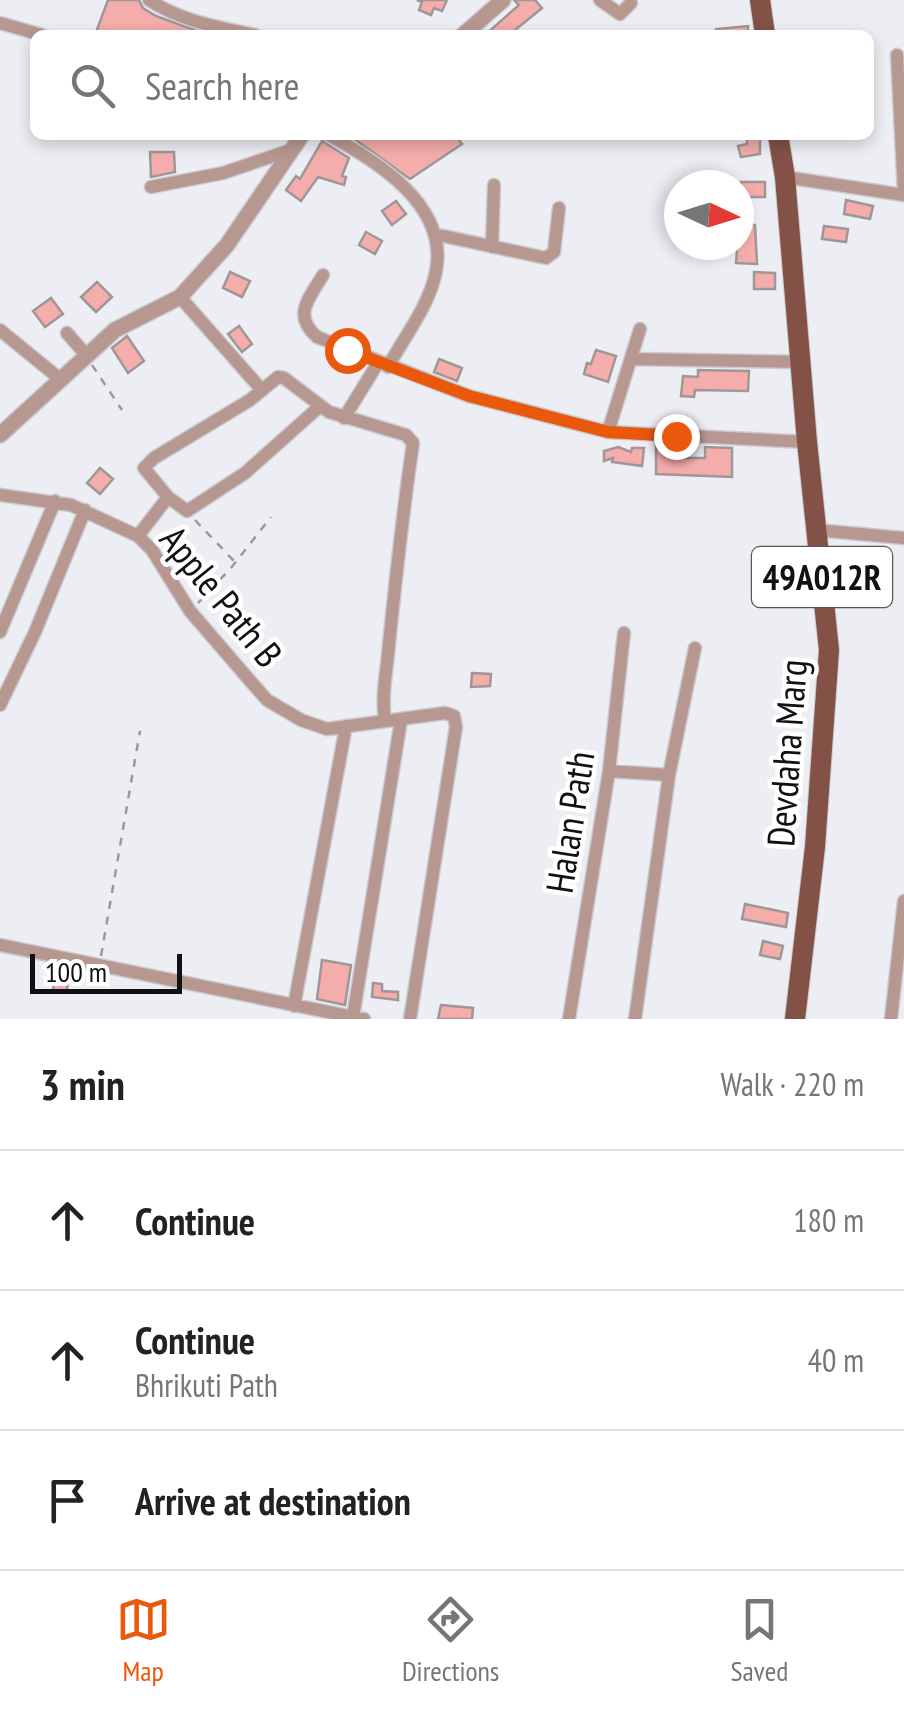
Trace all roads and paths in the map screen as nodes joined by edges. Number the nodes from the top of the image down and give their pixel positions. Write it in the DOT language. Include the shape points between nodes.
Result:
graph roads {
  1 [pos="149,0"];
  2 [pos="503,0"];
  3 [pos="600,0"];
  4 [pos="760,0"];
  5 [pos="631,3"];
  6 [pos="0,23"];
  7 [pos="229,30"];
  8 [pos="470,30"];
  9 [pos="764,30"];
  10 [pos="30,32"];
  11 [pos="897,54"];
  12 [pos="298,140"];
  13 [pos="337,140"];
  14 [pos="779,140"];
  15 [pos="288,152"];
  16 [pos="786,176"];
  17 [pos="494,185"];
  18 [pos="151,187"];
  19 [pos="904,194"];
  20 [pos="559,208"];
  21 [pos="434,234"];
  22 [pos="492,246"];
  23 [pos="323,275"];
  24 [pos="180,298"];
  25 [pos="640,329"];
  26 [pos="0,330"];
  27 [pos="67,333"];
  28 [pos="86,355"];
  29 [pos="632,359"];
  30 [pos="801,362"];
  31 [pos="383,365"];
  32 [pos="60,379"];
  33 [pos="261,389"];
  34 [pos="319,407"];
  35 [pos="122,410"];
  36 [pos="344,418"];
  37 [pos="608,432"];
  38 [pos="0,435"];
  39 [pos="807,442"];
  40 [pos="0,495"];
  41 [pos="168,496"];
  42 [pos="54,501"];
  43 [pos="85,510"];
  44 [pos="187,511"];
  45 [pos="271,517"];
  46 [pos="816,530"];
  47 [pos="138,536"];
  48 [pos="904,538"];
  49 [pos="236,563"];
  50 [pos="190,612"];
  51 [pos="0,632"];
  52 [pos="624,633"];
  53 [pos="695,648"];
  54 [pos="0,705"];
  55 [pos="400,720"];
  56 [pos="385,722"];
  57 [pos="346,726"];
  58 [pos="140,732"];
  59 [pos="609,771"];
  60 [pos="669,775"];
  61 [pos="904,901"];
  62 [pos="0,946"];
  63 [pos="99,968"];
  64 [pos="294,1006"];
  65 [pos="359,1018"];
  66 [pos="410,1019"];
  67 [pos="569,1019"];
  68 [pos="635,1019"];
  69 [pos="795,1019"];
  70 [pos="891,1019"];
  1 -- 7 [label="street"];
  2 -- 8 [label="street"];
  3 -- 5 [label="street" via="620,14"];
  4 -- 9 [label="main road"];
  6 -- 10 [label="street"];
  11 -- 19 [label="street"];
  12 -- 15 [label="street"];
  13 -- 21 [label="street" via="399,181"];
  14 -- 16 [label="main road, Devdaha Marg / 49A012R"];
  15 -- 18 [label="street"];
  15 -- 24 [label="street" via="227,245"];
  16 -- 19 [label="street"];
  16 -- 30 [label="main road, Devdaha Marg / 49A012R"];
  17 -- 22 [label="street"];
  20 -- 22 [label="street" via="552,256"];
  21 -- 22 [label="street"];
  21 -- 31 [label="street" via="438,253 428,295"];
  23 -- 31 [label="street" via="304,322 317,337"];
  24 -- 28 [label="street" via="116,330"];
  24 -- 33 [label="street"];
  25 -- 29 [label="street"];
  26 -- 32 [label="street"];
  27 -- 28 [label="street"];
  28 -- 32 [label="street"];
  28 -- 35 [label="path"];
  29 -- 30 [label="street"];
  29 -- 37 [label="street"];
  30 -- 39 [label="main road, Devdaha Marg / 49A012R"];
  31 -- 36 [label="street"];
  31 -- 37 [label="street" via="469,396"];
  32 -- 38 [label="street"];
  33 -- 34 [label="street" via="284,378"];
  33 -- 41 [label="street" via="147,464 146,472"];
  34 -- 36 [label="street"];
  34 -- 44 [label="street" via="245,472"];
  36 -- 56 [label="street" via="406,435 413,443 382,688"];
  37 -- 39 [label="street"];
  39 -- 46 [label="main road, Devdaha Marg / 49A012R"];
  40 -- 42 [label="street, Apple Path B"];
  41 -- 44 [label="street"];
  41 -- 47 [label="street"];
  42 -- 43 [label="street, Apple Path B"];
  42 -- 51 [label="street"];
  43 -- 47 [label="street, Apple Path B"];
  43 -- 54 [label="street"];
  44 -- 49 [label="path"];
  45 -- 49 [label="path"];
  46 -- 48 [label="street"];
  46 -- 69 [label="main road, Devdaha Marg / 49A012R" via="829,650"];
  47 -- 50 [label="street, Apple Path B"];
  49 -- 50 [label="path"];
  50 -- 57 [label="street, Apple Path B" via="267,700 318,728"];
  52 -- 59 [label="street, Halan Path"];
  53 -- 60 [label="street"];
  55 -- 56 [label="street, Apple Path B"];
  55 -- 65 [label="street"];
  55 -- 66 [label="street, Apple Path B" via="445,713 454,716 456,727"];
  56 -- 57 [label="street, Apple Path B"];
  57 -- 64 [label="street"];
  58 -- 63 [label="path"];
  59 -- 60 [label="street"];
  59 -- 67 [label="street, Halan Path"];
  60 -- 68 [label="street"];
  61 -- 70 [label="street"];
  62 -- 63 [label="street"];
  63 -- 64 [label="street"];
  64 -- 65 [label="street"];
}
